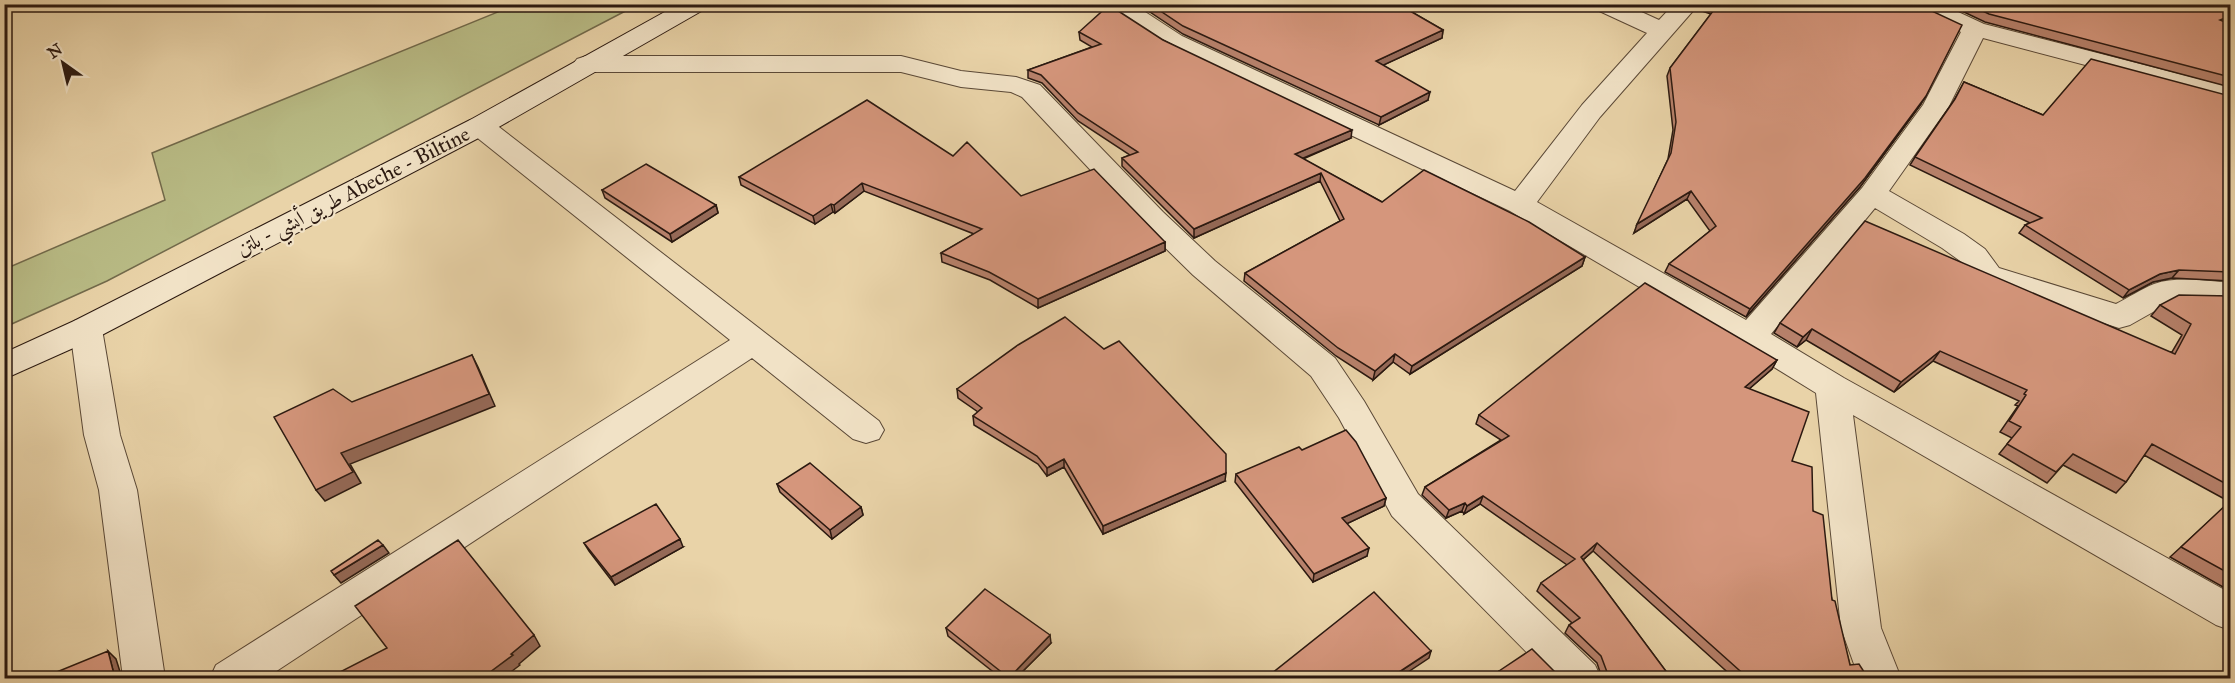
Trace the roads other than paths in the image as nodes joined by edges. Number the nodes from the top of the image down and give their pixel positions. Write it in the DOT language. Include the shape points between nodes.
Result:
graph roads {
  1 [pos="697,4"];
  2 [pos="1116,4"];
  3 [pos="1603,4"];
  4 [pos="1686,4"];
  5 [pos="1920,4"];
  6 [pos="1975,29"];
  7 [pos="1662,31"];
  8 [pos="586,64"];
  9 [pos="2230,95"];
  10 [pos="480,126"];
  11 [pos="1872,194"];
  12 [pos="1521,205"];
  13 [pos="2230,294"];
  14 [pos="86,329"];
  15 [pos="1750,337"];
  16 [pos="754,341"];
  17 [pos="4,368"];
  18 [pos="1832,387"];
  19 [pos="866,430"];
  20 [pos="2230,613"];
  21 [pos="144,678"];
  22 [pos="231,678"];
  23 [pos="1580,678"];
  24 [pos="1880,678"];
  1 -- 8 [label="street, طريق أبشي - بلتن Abeche - Biltine"];
  2 -- 12 [label="street" via="1173,40"];
  3 -- 7 [label="street"];
  4 -- 7 [label="street"];
  5 -- 6 [label="street"];
  6 -- 9 [label="street"];
  6 -- 11 [label="street" via="1936,106"];
  7 -- 12 [label="street" via="1591,111"];
  8 -- 10 [label="street, طريق أبشي - بلتن Abeche - Biltine"];
  8 -- 23 [label="street" via="901,64 1031,91 1153,219 1323,368 1352,410 1405,505"];
  10 -- 14 [label="street, طريق أبشي - بلتن Abeche - Biltine"];
  10 -- 16 [label="street"];
  11 -- 13 [label="street" via="1953,241 1974,256 1988,275 2119,317 2163,292"];
  11 -- 15 [label="street"];
  12 -- 15 [label="street"];
  14 -- 17 [label="street, طريق أبشي - بلتن Abeche - Biltine"];
  14 -- 21 [label="street" via="102,435 118,490"];
  15 -- 18 [label="street"];
  16 -- 19 [label="street"];
  16 -- 22 [label="street"];
  18 -- 20 [label="street"];
  18 -- 24 [label="street" via="1861,628"];
}
